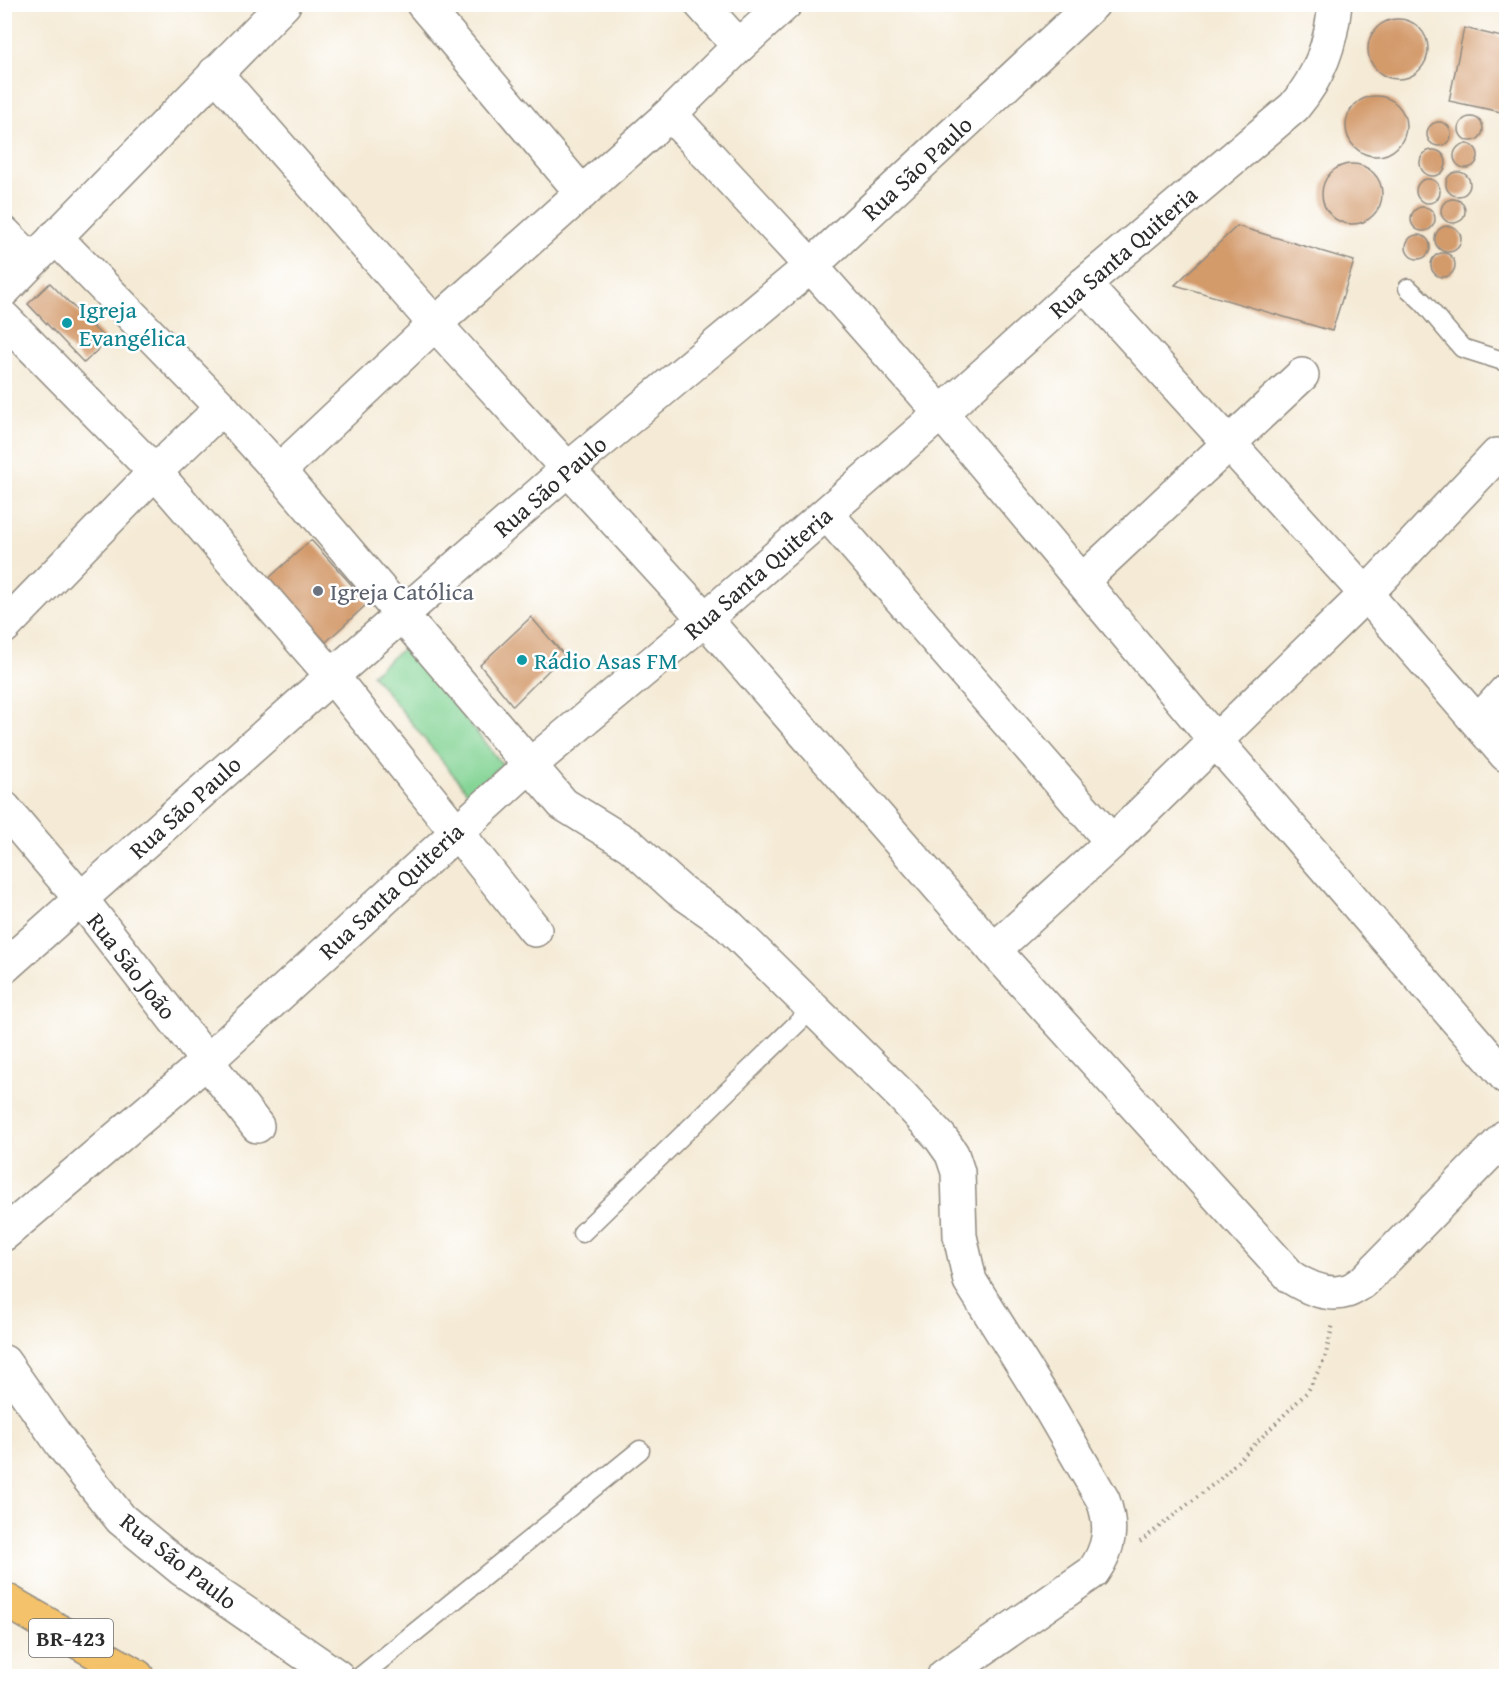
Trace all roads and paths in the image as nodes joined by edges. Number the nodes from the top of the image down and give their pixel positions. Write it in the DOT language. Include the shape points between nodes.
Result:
graph roads {
  1 [pos="284,4"];
  2 [pos="423,4"];
  3 [pos="701,4"];
  4 [pos="785,4"];
  5 [pos="1094,4"];
  6 [pos="1335,4"];
  7 [pos="739,46"];
  8 [pos="215,73"];
  9 [pos="670,114"];
  10 [pos="582,193"];
  11 [pos="4,233"];
  12 [pos="55,237"];
  13 [pos="32,261"];
  14 [pos="811,266"];
  15 [pos="1084,284"];
  16 [pos="1407,288"];
  17 [pos="4,290"];
  18 [pos="4,318"];
  19 [pos="435,324"];
  20 [pos="1506,362"];
  21 [pos="1302,375"];
  22 [pos="222,408"];
  23 [pos="941,412"];
  24 [pos="1227,443"];
  25 [pos="1497,455"];
  26 [pos="568,469"];
  27 [pos="279,471"];
  28 [pos="155,472"];
  29 [pos="826,514"];
  30 [pos="1083,580"];
  31 [pos="1366,594"];
  32 [pos="402,614"];
  33 [pos="705,620"];
  34 [pos="4,627"];
  35 [pos="332,675"];
  36 [pos="1506,691"];
  37 [pos="1478,722"];
  38 [pos="1215,740"];
  39 [pos="1506,755"];
  40 [pos="529,766"];
  41 [pos="4,808"];
  42 [pos="455,831"];
  43 [pos="1112,842"];
  44 [pos="81,900"];
  45 [pos="536,930"];
  46 [pos="994,950"];
  47 [pos="4,967"];
  48 [pos="813,1008"];
  49 [pos="206,1062"];
  50 [pos="1506,1077"];
  51 [pos="257,1126"];
  52 [pos="1506,1136"];
  53 [pos="582,1233"];
  54 [pos="4,1234"];
  55 [pos="1325,1292"];
  56 [pos="4,1362"];
  57 [pos="640,1450"];
  58 [pos="1137,1543"];
  59 [pos="4,1599"];
  60 [pos="137,1677"];
  61 [pos="337,1677"];
  62 [pos="361,1677"];
  63 [pos="944,1677"];
  1 -- 8 [label="street"];
  2 -- 10 [label="street"];
  3 -- 7 [label="street"];
  4 -- 7 [label="street"];
  5 -- 14 [label="street, Rua São Paulo"];
  6 -- 15 [label="street, Rua Santa Quiteria" via="1328,48 1318,72 1294,107"];
  7 -- 9 [label="street"];
  8 -- 12 [label="street"];
  8 -- 19 [label="street"];
  9 -- 10 [label="street"];
  9 -- 14 [label="street"];
  10 -- 19 [label="street"];
  11 -- 13 [label="street"];
  12 -- 13 [label="street"];
  12 -- 22 [label="street"];
  13 -- 17 [label="street"];
  14 -- 23 [label="street"];
  14 -- 26 [label="street, Rua São Paulo"];
  15 -- 23 [label="street, Rua Santa Quiteria"];
  15 -- 24 [label="street"];
  16 -- 20 [label="lane" via="1462,348"];
  18 -- 28 [label="street"];
  19 -- 26 [label="street"];
  19 -- 27 [label="street"];
  21 -- 24 [label="street"];
  22 -- 27 [label="street"];
  22 -- 28 [label="street"];
  23 -- 29 [label="street, Rua Santa Quiteria"];
  23 -- 30 [label="street"];
  24 -- 30 [label="street"];
  24 -- 31 [label="street"];
  25 -- 31 [label="street"];
  26 -- 32 [label="street, Rua São Paulo"];
  26 -- 33 [label="street"];
  27 -- 32 [label="street"];
  28 -- 34 [label="street"];
  28 -- 35 [label="street"];
  29 -- 33 [label="street, Rua Santa Quiteria"];
  29 -- 43 [label="street"];
  30 -- 38 [label="street"];
  31 -- 37 [label="street"];
  31 -- 38 [label="street"];
  32 -- 35 [label="street, Rua São Paulo"];
  32 -- 40 [label="street"];
  33 -- 40 [label="street, Rua Santa Quiteria"];
  33 -- 46 [label="street"];
  35 -- 42 [label="street"];
  35 -- 44 [label="street, Rua São Paulo"];
  36 -- 37 [label="street"];
  37 -- 39 [label="street"];
  38 -- 43 [label="street"];
  38 -- 50 [label="street"];
  40 -- 42 [label="street, Rua Santa Quiteria"];
  40 -- 48 [label="street" via="563,804 631,846 679,890 725,922"];
  41 -- 44 [label="street, Rua São João"];
  42 -- 45 [label="street"];
  42 -- 49 [label="street, Rua Santa Quiteria"];
  43 -- 46 [label="street"];
  44 -- 47 [label="street, Rua São Paulo"];
  44 -- 49 [label="street, Rua São João"];
  46 -- 55 [label="street" via="1292,1278 1309,1289"];
  48 -- 53 [label="lane"];
  48 -- 63 [label="street" via="901,1095 952,1154 958,1172 960,1236 970,1281 1055,1417 1108,1514 1106,1550 1093,1572"];
  49 -- 51 [label="street, Rua São João"];
  49 -- 54 [label="street, Rua Santa Quiteria"];
  52 -- 55 [label="street" via="1363,1282 1346,1292"];
  55 -- 58 [label="path" via="1334,1327 1325,1358 1308,1391 1220,1479"];
  56 -- 61 [label="street, Rua São Paulo" via="121,1519 183,1570"];
  57 -- 62 [label="lane"];
  59 -- 60 [label="main road, BR-423"];
}
